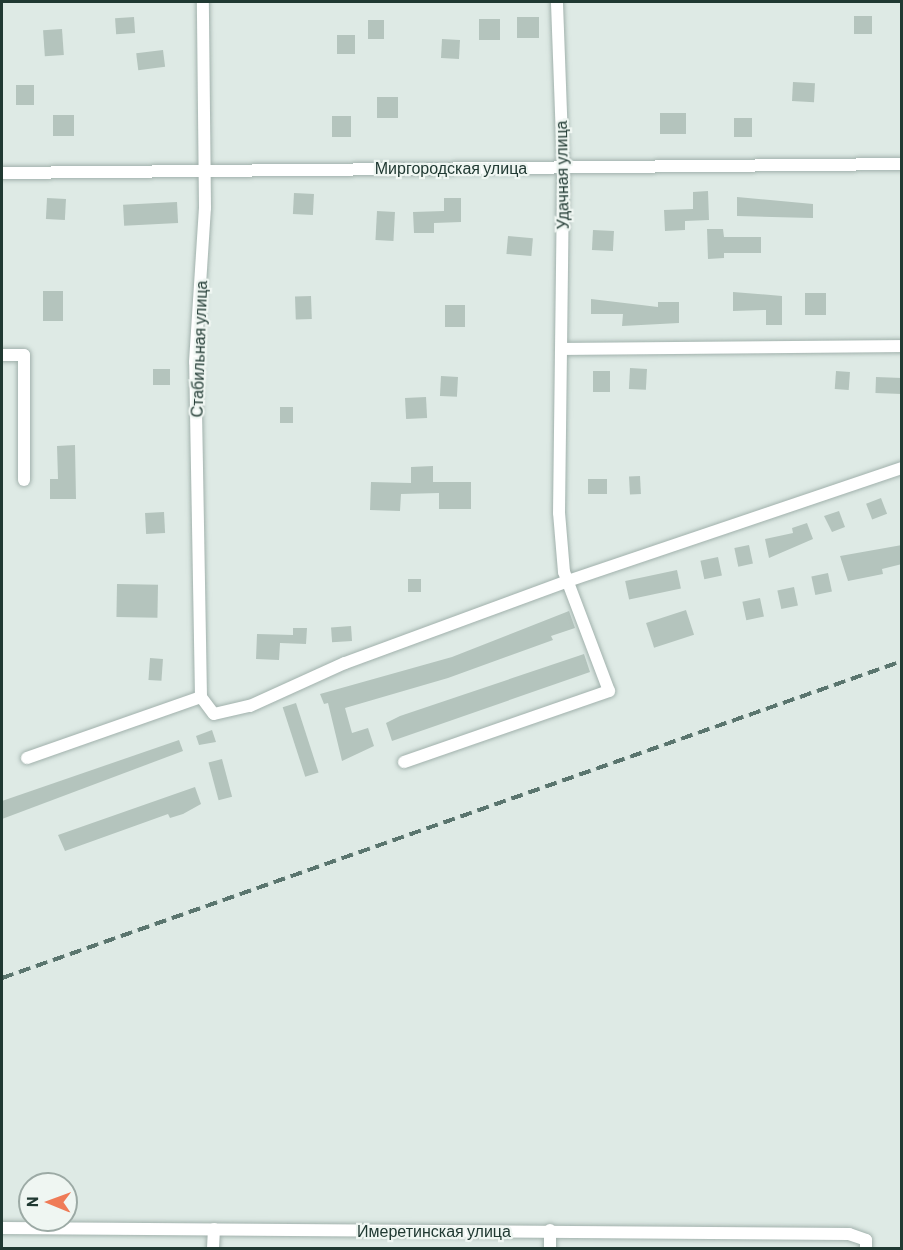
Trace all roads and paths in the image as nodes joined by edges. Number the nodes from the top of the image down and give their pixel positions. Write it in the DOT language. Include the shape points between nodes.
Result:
graph roads {
  1 [pos="203,2"];
  2 [pos="557,2"];
  3 [pos="902,164"];
  4 [pos="563,167"];
  5 [pos="206,169"];
  6 [pos="2,173"];
  7 [pos="902,346"];
  8 [pos="564,349"];
  9 [pos="2,355"];
  10 [pos="902,468"];
  11 [pos="24,480"];
  12 [pos="568,581"];
  13 [pos="201,697"];
  14 [pos="27,758"];
  15 [pos="404,762"];
  16 [pos="2,1228"];
  17 [pos="214,1229"];
  18 [pos="550,1230"];
  19 [pos="866,1244"];
  20 [pos="213,1248"];
  21 [pos="550,1248"];
  1 -- 5 [label="street, Стабильная улица"];
  2 -- 4 [label="street, Удачная улица"];
  3 -- 4 [label="street, Миргородская улица"];
  4 -- 5 [label="street, Миргородская улица"];
  4 -- 8 [label="street, Удачная улица"];
  5 -- 6 [label="street, Миргородская улица"];
  5 -- 13 [label="street, Стабильная улица" via="195,362"];
  7 -- 8 [label="street"];
  8 -- 12 [label="street, Удачная улица" via="559,513"];
  9 -- 11 [label="street" via="24,355"];
  10 -- 12 [label="street"];
  12 -- 13 [label="street" via="345,663 250,706 214,714"];
  12 -- 15 [label="street, Удачная улица" via="609,691"];
  13 -- 14 [label="street"];
  16 -- 17 [label="street, Имеретинская улица"];
  17 -- 18 [label="street, Имеретинская улица"];
  17 -- 20 [label="street"];
  18 -- 19 [label="street, Имеретинская улица" via="849,1234"];
  18 -- 21 [label="street"];
}
